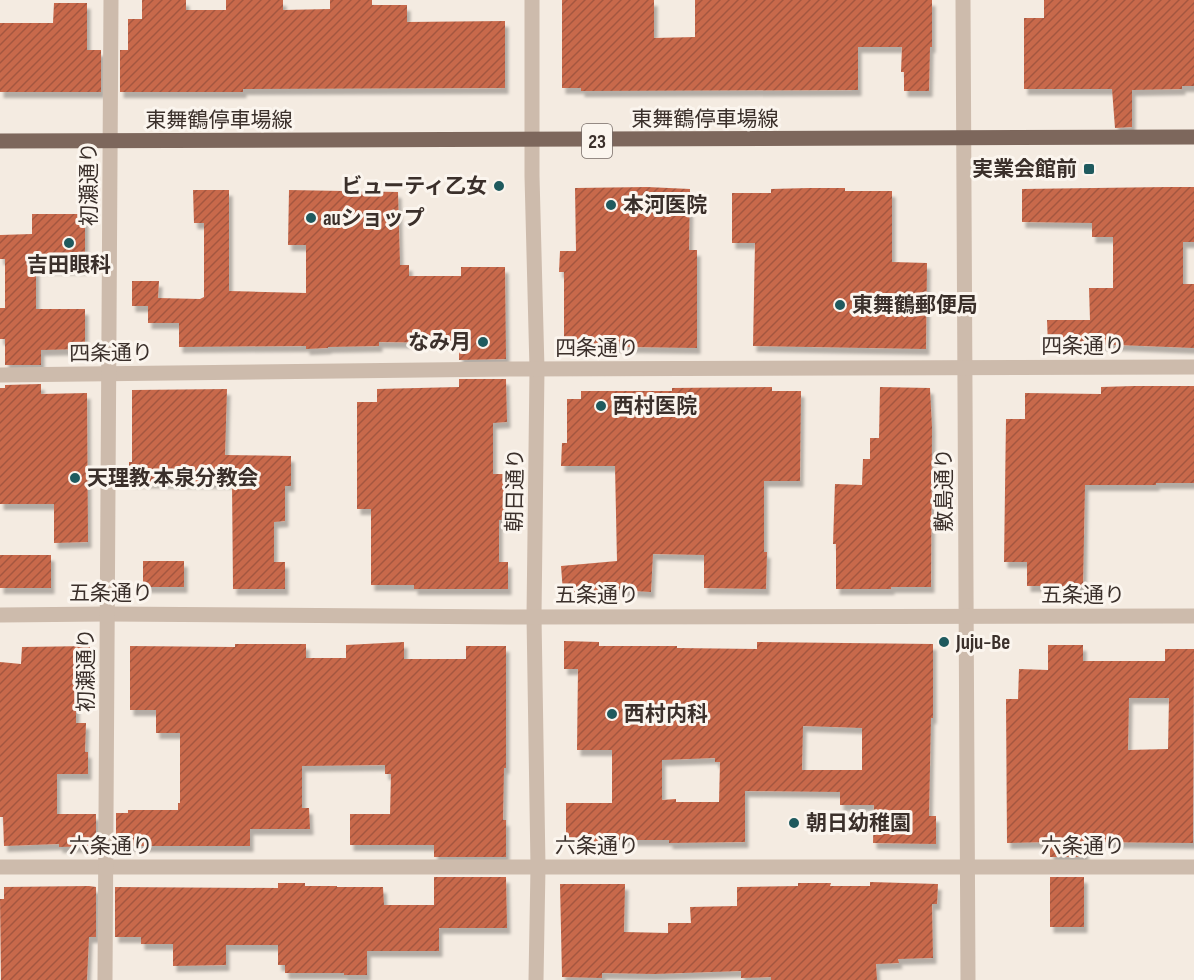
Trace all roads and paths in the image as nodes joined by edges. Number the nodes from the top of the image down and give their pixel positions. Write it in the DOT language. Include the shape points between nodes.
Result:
graph roads {
  1 [pos="111,0"];
  2 [pos="532,0"];
  3 [pos="963,0"];
  4 [pos="963,138"];
  5 [pos="1194,138"];
  6 [pos="533,140"];
  7 [pos="0,141"];
  8 [pos="110,142"];
  9 [pos="965,367"];
  10 [pos="1194,367"];
  11 [pos="537,369"];
  12 [pos="0,375"];
  13 [pos="109,375"];
  14 [pos="108,614"];
  15 [pos="0,615"];
  16 [pos="965,615"];
  17 [pos="534,616"];
  18 [pos="1194,616"];
  19 [pos="0,867"];
  20 [pos="106,867"];
  21 [pos="538,867"];
  22 [pos="967,867"];
  23 [pos="1194,867"];
  24 [pos="105,980"];
  25 [pos="536,980"];
  26 [pos="968,980"];
  1 -- 8 [label="street, 初瀬通り"];
  2 -- 6 [label="street, 朝日通り"];
  3 -- 4 [label="street, 敷島通り"];
  4 -- 5 [label="main road, 東舞鶴停車場線 / 23"];
  4 -- 6 [label="main road, 東舞鶴停車場線 / 23"];
  4 -- 9 [label="street, 敷島通り"];
  6 -- 8 [label="main road, 東舞鶴停車場線 / 23"];
  6 -- 11 [label="street, 朝日通り"];
  7 -- 8 [label="main road, 東舞鶴停車場線 / 23"];
  8 -- 13 [label="street, 初瀬通り"];
  9 -- 10 [label="street, 四条通り"];
  9 -- 11 [label="street, 四条通り"];
  9 -- 16 [label="street, 敷島通り"];
  11 -- 13 [label="street, 四条通り"];
  11 -- 17 [label="street, 朝日通り"];
  12 -- 13 [label="street, 四条通り"];
  13 -- 14 [label="street, 初瀬通り"];
  14 -- 15 [label="street, 五条通り"];
  14 -- 17 [label="street, 五条通り"];
  14 -- 20 [label="street, 初瀬通り"];
  16 -- 17 [label="street, 五条通り"];
  16 -- 18 [label="street, 五条通り"];
  16 -- 22 [label="street, 敷島通り"];
  17 -- 21 [label="street, 朝日通り"];
  19 -- 20 [label="street, 六条通り"];
  20 -- 21 [label="street, 六条通り"];
  20 -- 24 [label="street, 初瀬通り"];
  21 -- 22 [label="street, 六条通り"];
  21 -- 25 [label="street, 朝日通り"];
  22 -- 23 [label="street, 六条通り"];
  22 -- 26 [label="street, 敷島通り"];
}
